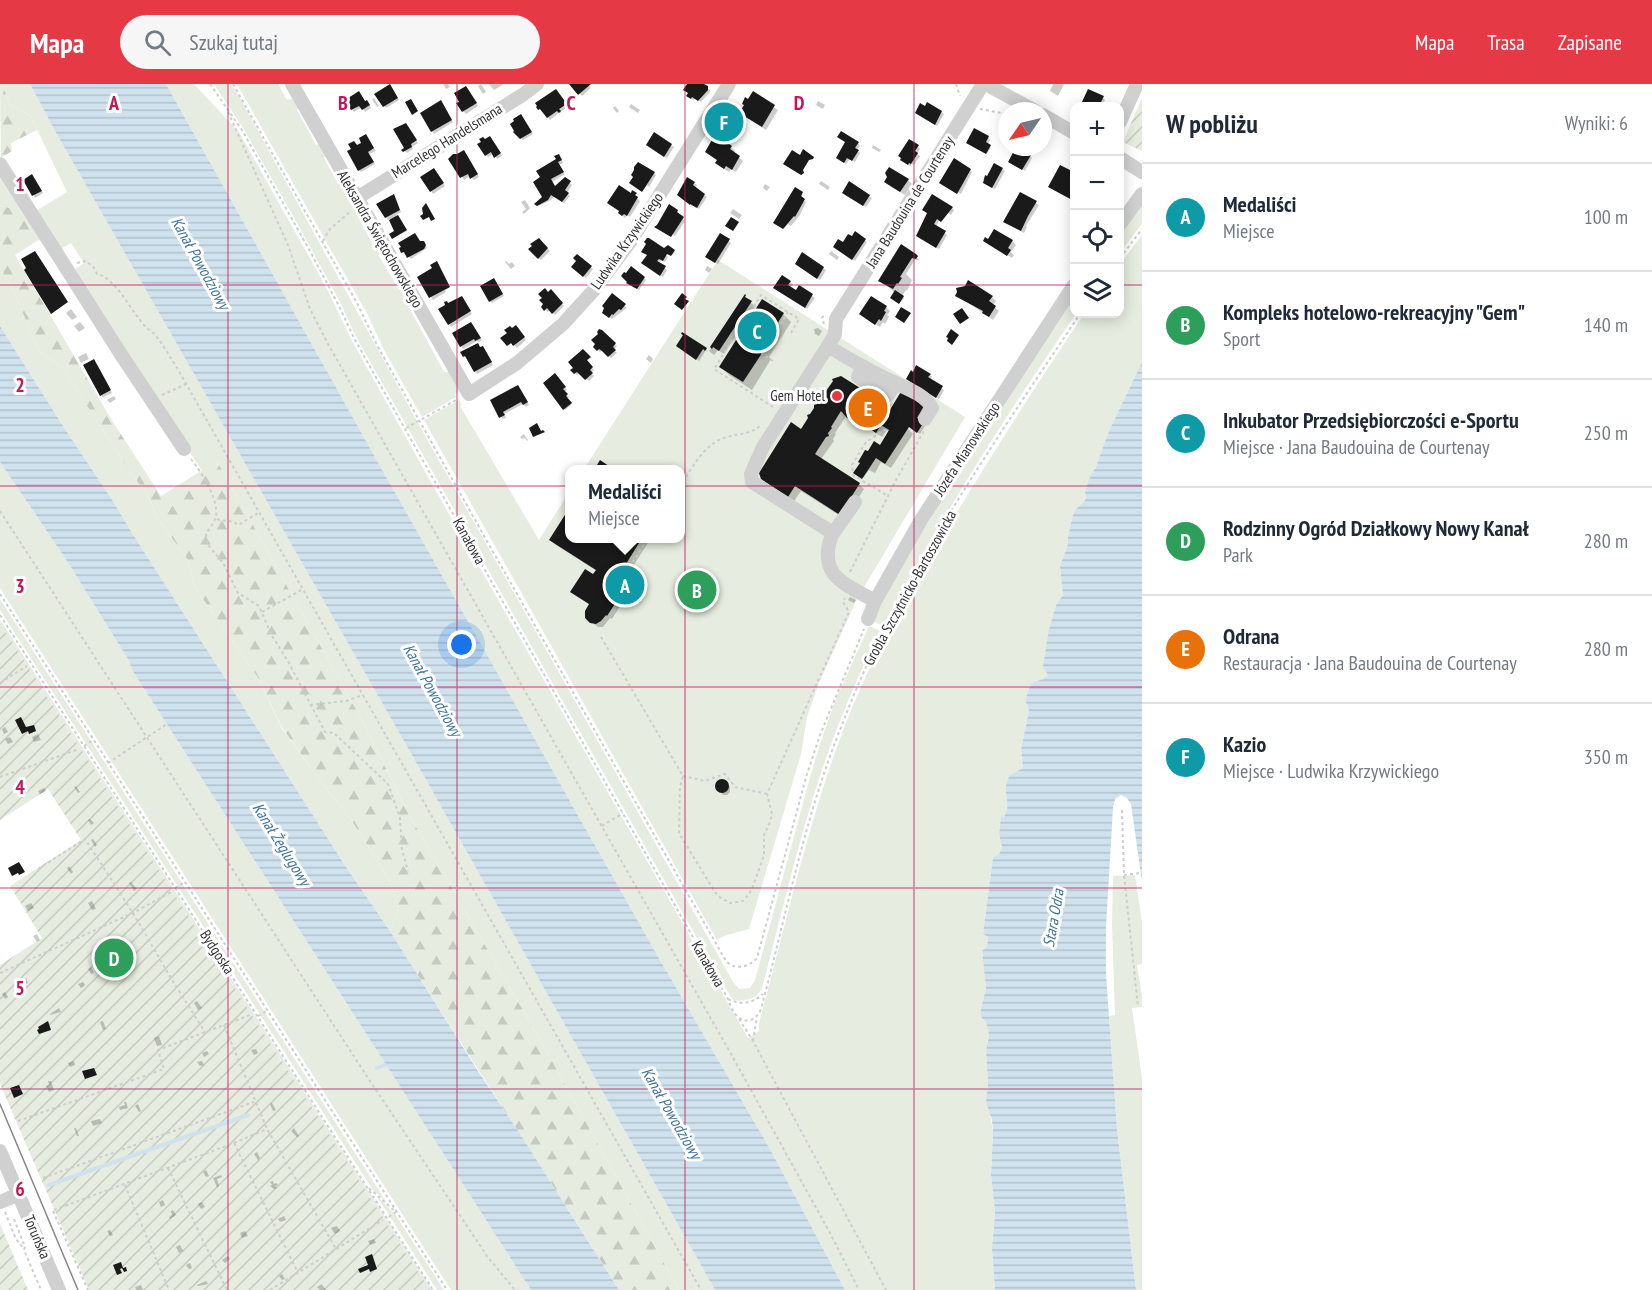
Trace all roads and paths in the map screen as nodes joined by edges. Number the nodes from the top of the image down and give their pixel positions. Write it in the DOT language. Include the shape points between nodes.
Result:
graph roads {
  1 [pos="210,84"];
  2 [pos="233,84"];
  3 [pos="292,84"];
  4 [pos="537,84"];
  5 [pos="729,84"];
  6 [pos="956,84"];
  7 [pos="985,84"];
  8 [pos="1137,84"];
  9 [pos="1018,102"];
  10 [pos="963,103"];
  11 [pos="225,106"];
  12 [pos="975,110"];
  13 [pos="1124,111"];
  14 [pos="998,112"];
  15 [pos="1052,120"];
  16 [pos="1070,131"];
  17 [pos="1124,161"];
  18 [pos="0,164"];
  19 [pos="1142,172"];
  20 [pos="1142,194"];
  21 [pos="359,200"];
  22 [pos="1124,217"];
  23 [pos="1142,229"];
  24 [pos="322,242"];
  25 [pos="1124,252"];
  26 [pos="66,267"];
  27 [pos="1070,291"];
  28 [pos="788,312"];
  29 [pos="1077,318"];
  30 [pos="791,333"];
  31 [pos="828,346"];
  32 [pos="773,361"];
  33 [pos="186,384"];
  34 [pos="469,393"];
  35 [pos="152,400"];
  36 [pos="771,410"];
  37 [pos="766,418"];
  38 [pos="925,419"];
  39 [pos="420,420"];
  40 [pos="405,429"];
  41 [pos="886,429"];
  42 [pos="184,449"];
  43 [pos="685,481"];
  44 [pos="888,496"];
  45 [pos="855,502"];
  46 [pos="0,511"];
  47 [pos="260,512"];
  48 [pos="216,518"];
  49 [pos="832,536"];
  50 [pos="645,543"];
  51 [pos="641,578"];
  52 [pos="847,586"];
  53 [pos="303,589"];
  54 [pos="0,594"];
  55 [pos="875,601"];
  56 [pos="262,612"];
  57 [pos="1,617"];
  58 [pos="868,619"];
  59 [pos="601,637"];
  60 [pos="27,666"];
  61 [pos="0,683"];
  62 [pos="363,695"];
  63 [pos="310,705"];
  64 [pos="167,724"];
  65 [pos="147,737"];
  66 [pos="93,740"];
  67 [pos="84,746"];
  68 [pos="79,749"];
  69 [pos="108,763"];
  70 [pos="683,776"];
  71 [pos="0,777"];
  72 [pos="767,794"];
  73 [pos="1122,810"];
  74 [pos="623,813"];
  75 [pos="602,826"];
  76 [pos="38,869"];
  77 [pos="408,871"];
  78 [pos="1140,873"];
  79 [pos="1124,875"];
  80 [pos="185,882"];
  81 [pos="175,888"];
  82 [pos="171,892"];
  83 [pos="133,913"];
  84 [pos="0,973"];
  85 [pos="765,991"];
  86 [pos="728,999"];
  87 [pos="1138,1007"];
  88 [pos="267,1011"];
  89 [pos="250,1014"];
  90 [pos="258,1016"];
  91 [pos="737,1016"];
  92 [pos="757,1017"];
  93 [pos="224,1025"];
  94 [pos="205,1032"];
  95 [pos="753,1041"];
  96 [pos="255,1102"];
  97 [pos="18,1120"];
  98 [pos="267,1128"];
  99 [pos="234,1143"];
  100 [pos="0,1151"];
  101 [pos="168,1167"];
  102 [pos="43,1178"];
  103 [pos="125,1184"];
  104 [pos="366,1186"];
  105 [pos="19,1194"];
  106 [pos="1,1204"];
  107 [pos="396,1212"];
  108 [pos="13,1216"];
  109 [pos="387,1218"];
  110 [pos="383,1220"];
  111 [pos="24,1250"];
  112 [pos="336,1250"];
  113 [pos="298,1273"];
  114 [pos="41,1290"];
  115 [pos="59,1290"];
  116 [pos="87,1290"];
  117 [pos="169,1290"];
  118 [pos="227,1290"];
  119 [pos="270,1290"];
  120 [pos="433,1290"];
  121 [pos="447,1290"];
  122 [pos="515,1290"];
  123 [pos="701,1290"];
  124 [pos="859,1290"];
  125 [pos="886,1290"];
  1 -- 11 [label="path, Kanałowa"];
  2 -- 24 [label="path"];
  3 -- 21 [label="street, Aleksandra Świętochowskiego"];
  4 -- 21 [label="street, Marcelego Handelsmana"];
  5 -- 34 [label="street, Ludwika Krzywickiego" via="630,242 593,291 563,324 517,363"];
  6 -- 10 [label="path"];
  7 -- 9 [label="street"];
  7 -- 31 [label="street, Jana Baudouina de Courtenay" via="836,319 835,334"];
  8 -- 13 [label="street"];
  11 -- 40 [label="path, Kanałowa" via="310,251"];
  11 -- 75 [label="path" via="288,245 314,318"];
  12 -- 14 [label="path"];
  15 -- 16 [label="street"];
  17 -- 19 [label="street"];
  18 -- 26 [label="street"];
  20 -- 22 [label="street"];
  21 -- 24 [label="path"];
  21 -- 34 [label="street, Aleksandra Świętochowskiego"];
  23 -- 25 [label="path"];
  24 -- 39 [label="path"];
  26 -- 33 [label="path" via="86,261 108,280 155,335"];
  26 -- 35 [label="street"];
  27 -- 55 [label="street, Józefa Mianowskiego" via="921,520"];
  28 -- 30 [label="path" via="799,319"];
  28 -- 32 [label="path" via="762,354"];
  28 -- 36 [label="path" via="761,295 714,369 773,406"];
  29 -- 85 [label="path, Grobla Szczytnicko-Bartoszowicka" via="950,514 869,662 833,748 812,812"];
  31 -- 38 [label="street" via="926,400 932,408"];
  31 -- 49 [label="street, Jana Baudouina de Courtenay" via="763,447 751,478"];
  33 -- 35 [label="path"];
  33 -- 47 [label="path"];
  34 -- 39 [label="path"];
  35 -- 42 [label="street"];
  37 -- 43 [label="path" via="756,430 711,445"];
  38 -- 44 [label="path" via="928,423"];
  39 -- 40 [label="path"];
  39 -- 58 [label="path" via="730,966 741,967 757,958 816,745"];
  40 -- 74 [label="path, Kanałowa"];
  41 -- 44 [label="path" via="866,442 852,465 853,475"];
  42 -- 48 [label="path" via="208,485"];
  44 -- 52 [label="path"];
  45 -- 49 [label="street"];
  46 -- 65 [label="path"];
  47 -- 48 [label="path" via="238,525"];
  47 -- 53 [label="path"];
  48 -- 56 [label="path" via="206,534 208,545 223,563 238,593 252,600"];
  49 -- 52 [label="street" via="828,558 835,576"];
  50 -- 51 [label="path" via="628,570"];
  52 -- 55 [label="street"];
  52 -- 72 [label="path" via="843,602 849,612"];
  53 -- 56 [label="path"];
  53 -- 62 [label="path"];
  54 -- 66 [label="path"];
  55 -- 58 [label="street, Józefa Mianowskiego"];
  56 -- 63 [label="path"];
  57 -- 67 [label="path, Bydgoska"];
  59 -- 70 [label="path"];
  60 -- 61 [label="path"];
  62 -- 63 [label="path"];
  62 -- 123 [label="path"];
  63 -- 77 [label="path" via="325,732 333,733 388,784 400,818"];
  64 -- 65 [label="path"];
  65 -- 69 [label="path"];
  65 -- 122 [label="path" via="368,1078 487,1256"];
  66 -- 67 [label="path"];
  66 -- 69 [label="path"];
  67 -- 81 [label="path, Bydgoska"];
  68 -- 71 [label="path"];
  69 -- 80 [label="path"];
  70 -- 72 [label="path" via="705,781 725,774 735,787"];
  70 -- 72 [label="path" via="679,833 712,889 730,903 746,899 764,855 764,835 772,814"];
  73 -- 79 [label="path"];
  74 -- 75 [label="path"];
  74 -- 86 [label="path, Kanałowa"];
  75 -- 124 [label="path"];
  76 -- 83 [label="path" via="85,839"];
  78 -- 79 [label="path"];
  79 -- 87 [label="path"];
  80 -- 81 [label="path"];
  80 -- 88 [label="path"];
  81 -- 90 [label="path, Bydgoska"];
  82 -- 83 [label="path"];
  83 -- 84 [label="path"];
  83 -- 94 [label="path"];
  85 -- 86 [label="path" via="746,1003"];
  85 -- 92 [label="path, Grobla Szczytnicko-Bartoszowicka"];
  86 -- 91 [label="path, Kanałowa"];
  88 -- 90 [label="path"];
  88 -- 107 [label="path"];
  89 -- 93 [label="path"];
  90 -- 104 [label="path, Bydgoska"];
  91 -- 92 [label="path" via="747,1021"];
  91 -- 95 [label="path, Kanałowa"];
  92 -- 95 [label="path, Grobla Szczytnicko-Bartoszowicka"];
  93 -- 94 [label="path"];
  93 -- 96 [label="path"];
  94 -- 97 [label="path" via="158,1050 164,1069"];
  95 -- 125 [label="path, Kanałowa"];
  96 -- 98 [label="path"];
  96 -- 102 [label="path"];
  98 -- 99 [label="path"];
  98 -- 112 [label="path"];
  99 -- 101 [label="path"];
  99 -- 113 [label="path"];
  100 -- 105 [label="street, Toruńska"];
  101 -- 103 [label="path"];
  101 -- 118 [label="path"];
  103 -- 116 [label="path" via="54,1211"];
  103 -- 117 [label="path"];
  104 -- 107 [label="path"];
  104 -- 109 [label="path, Bydgoska"];
  105 -- 106 [label="street"];
  105 -- 115 [label="street, Toruńska"];
  106 -- 111 [label="path"];
  107 -- 109 [label="path"];
  107 -- 121 [label="path"];
  108 -- 111 [label="path"];
  109 -- 120 [label="path, Bydgoska"];
  110 -- 112 [label="path"];
  111 -- 114 [label="path"];
  112 -- 113 [label="path"];
  113 -- 119 [label="path"];
}
